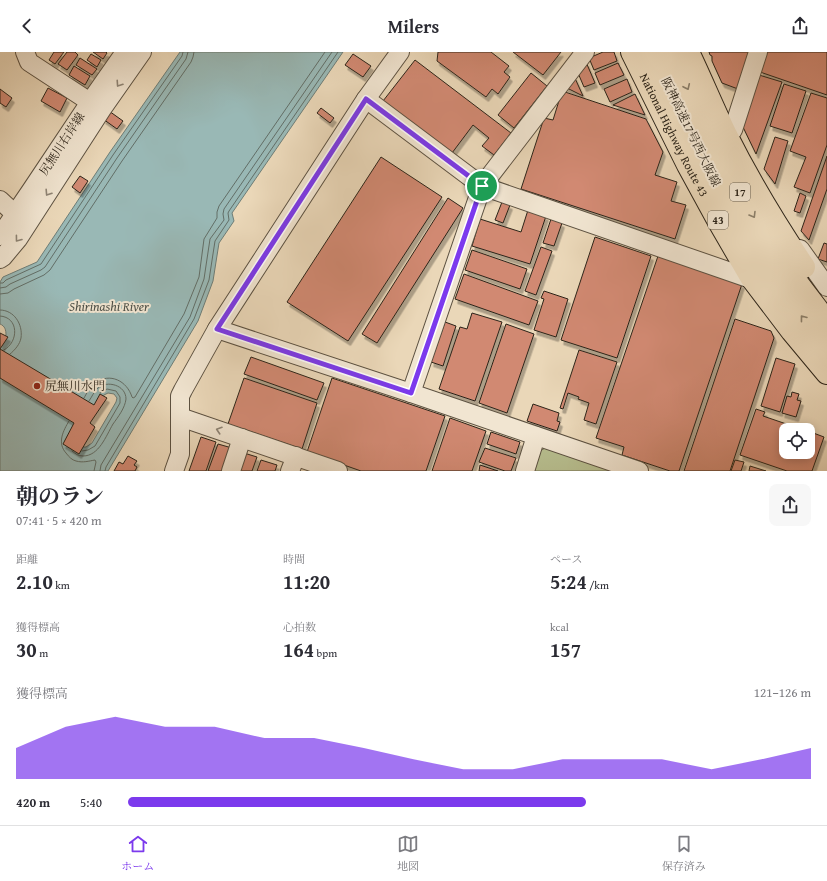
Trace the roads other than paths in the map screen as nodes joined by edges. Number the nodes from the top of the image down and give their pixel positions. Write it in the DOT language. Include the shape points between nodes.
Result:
graph roads {
  1 [pos="25,52"];
  2 [pos="125,52"];
  3 [pos="142,52"];
  4 [pos="400,52"];
  5 [pos="585,52"];
  6 [pos="629,52"];
  7 [pos="632,52"];
  8 [pos="652,52"];
  9 [pos="671,52"];
  10 [pos="688,52"];
  11 [pos="698,52"];
  12 [pos="758,52"];
  13 [pos="366,99"];
  14 [pos="90,102"];
  15 [pos="733,130"];
  16 [pos="482,186"];
  17 [pos="0,200"];
  18 [pos="24,215"];
  19 [pos="0,236"];
  20 [pos="0,259"];
  21 [pos="748,278"];
  22 [pos="827,287"];
  23 [pos="827,300"];
  24 [pos="827,322"];
  25 [pos="217,329"];
  26 [pos="827,349"];
  27 [pos="827,373"];
  28 [pos="827,381"];
  29 [pos="411,393"];
  30 [pos="180,418"];
  31 [pos="536,436"];
  32 [pos="242,438"];
  33 [pos="293,464"];
  34 [pos="174,471"];
  35 [pos="231,471"];
  36 [pos="338,471"];
  37 [pos="524,471"];
  38 [pos="639,471"];
  1 -- 14 [label="street" via="29,62"];
  2 -- 14 [label="street, 尻無川右岸線"];
  3 -- 18 [label="street, one-way"];
  4 -- 13 [label="street"];
  5 -- 16 [label="street"];
  6 -- 21 [label="street" via="685,166"];
  7 -- 27 [label="highway, National Highway Route 43 / 43" via="692,172 751,277"];
  26 -- 8 [label="highway, 阪神高速17号西大阪線 / 17, one-way" via="758,255 727,203 698,151"];
  9 -- 24 [label="highway, 阪神高速17号西大阪線 / 17, one-way" via="741,195 771,246"];
  10 -- 23 [label="highway" via="754,187"];
  11 -- 15 [label="street"];
  12 -- 15 [label="street"];
  13 -- 16 [label="street"];
  13 -- 25 [label="street"];
  14 -- 18 [label="street, 尻無川右岸線" via="32,189"];
  15 -- 22 [label="street" via="786,228"];
  16 -- 21 [label="street"];
  16 -- 29 [label="street"];
  17 -- 18 [label="street"];
  18 -- 19 [label="street, 尻無川右岸線"];
  18 -- 20 [label="street, 尻無川右岸線, one-way" via="18,239"];
  21 -- 28 [label="street" via="788,334"];
  25 -- 29 [label="street"];
  25 -- 30 [label="street" via="180,396"];
  29 -- 31 [label="street"];
  32 -- 30 [label="street, one-way"];
  30 -- 34 [label="street" via="180,454"];
  31 -- 37 [label="street"];
  31 -- 38 [label="street"];
  32 -- 33 [label="street"];
  32 -- 35 [label="street"];
  33 -- 36 [label="street"];
}
